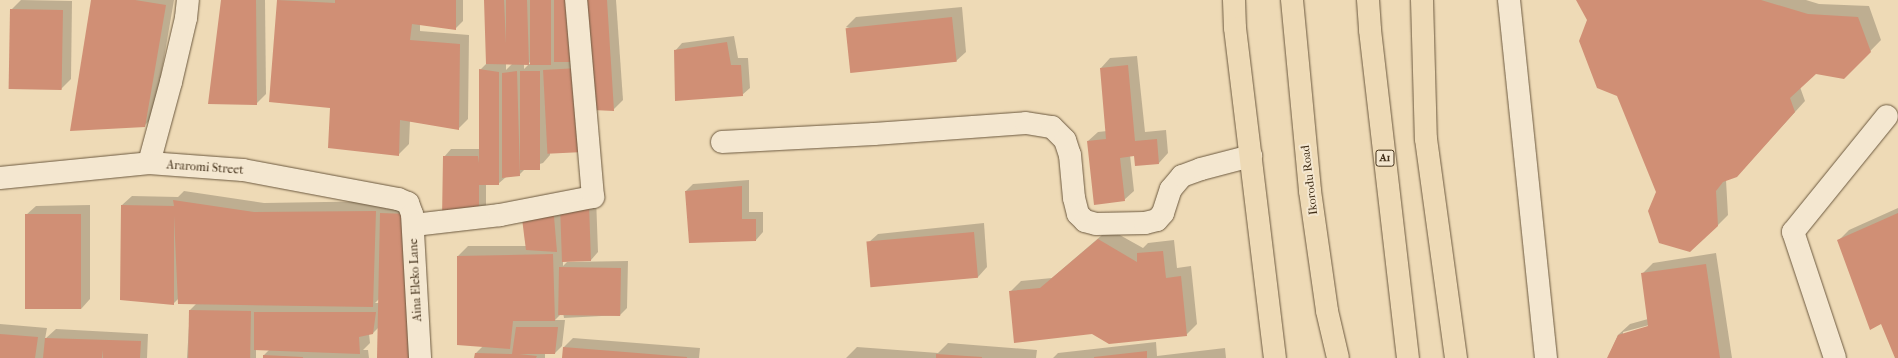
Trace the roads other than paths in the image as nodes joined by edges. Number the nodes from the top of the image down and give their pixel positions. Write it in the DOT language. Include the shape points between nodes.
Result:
graph roads {
  1 [pos="188,0"];
  2 [pos="576,0"];
  3 [pos="1234,0"];
  4 [pos="1292,0"];
  5 [pos="1368,0"];
  6 [pos="1422,0"];
  7 [pos="1509,0"];
  8 [pos="1887,116"];
  9 [pos="722,142"];
  10 [pos="1250,156"];
  11 [pos="149,164"];
  12 [pos="0,178"];
  13 [pos="408,203"];
  14 [pos="414,225"];
  15 [pos="420,358"];
  16 [pos="1274,358"];
  17 [pos="1338,358"];
  18 [pos="1408,358"];
  19 [pos="1456,358"];
  20 [pos="1546,358"];
  21 [pos="1835,358"];
  1 -- 11 [label="street" via="171,82"];
  2 -- 14 [label="street" via="593,197 500,214"];
  3 -- 10 [label="main road"];
  4 -- 17 [label="main road, Ikorodu Road" via="1310,191 1327,312"];
  5 -- 18 [label="main road, A1"];
  6 -- 19 [label="main road" via="1426,139"];
  7 -- 20 [label="street"];
  8 -- 21 [label="street" via="1793,232"];
  9 -- 10 [label="street" via="1026,123 1052,128 1065,140 1070,155 1078,214 1085,221 1096,224 1145,223 1158,220 1171,189 1182,176"];
  10 -- 16 [label="main road"];
  11 -- 12 [label="street, Araromi Street"];
  11 -- 13 [label="street, Araromi Street" via="243,170 385,196"];
  13 -- 14 [label="street, Aina Eleko Lane"];
  14 -- 15 [label="street, Aina Eleko Lane"];
}
